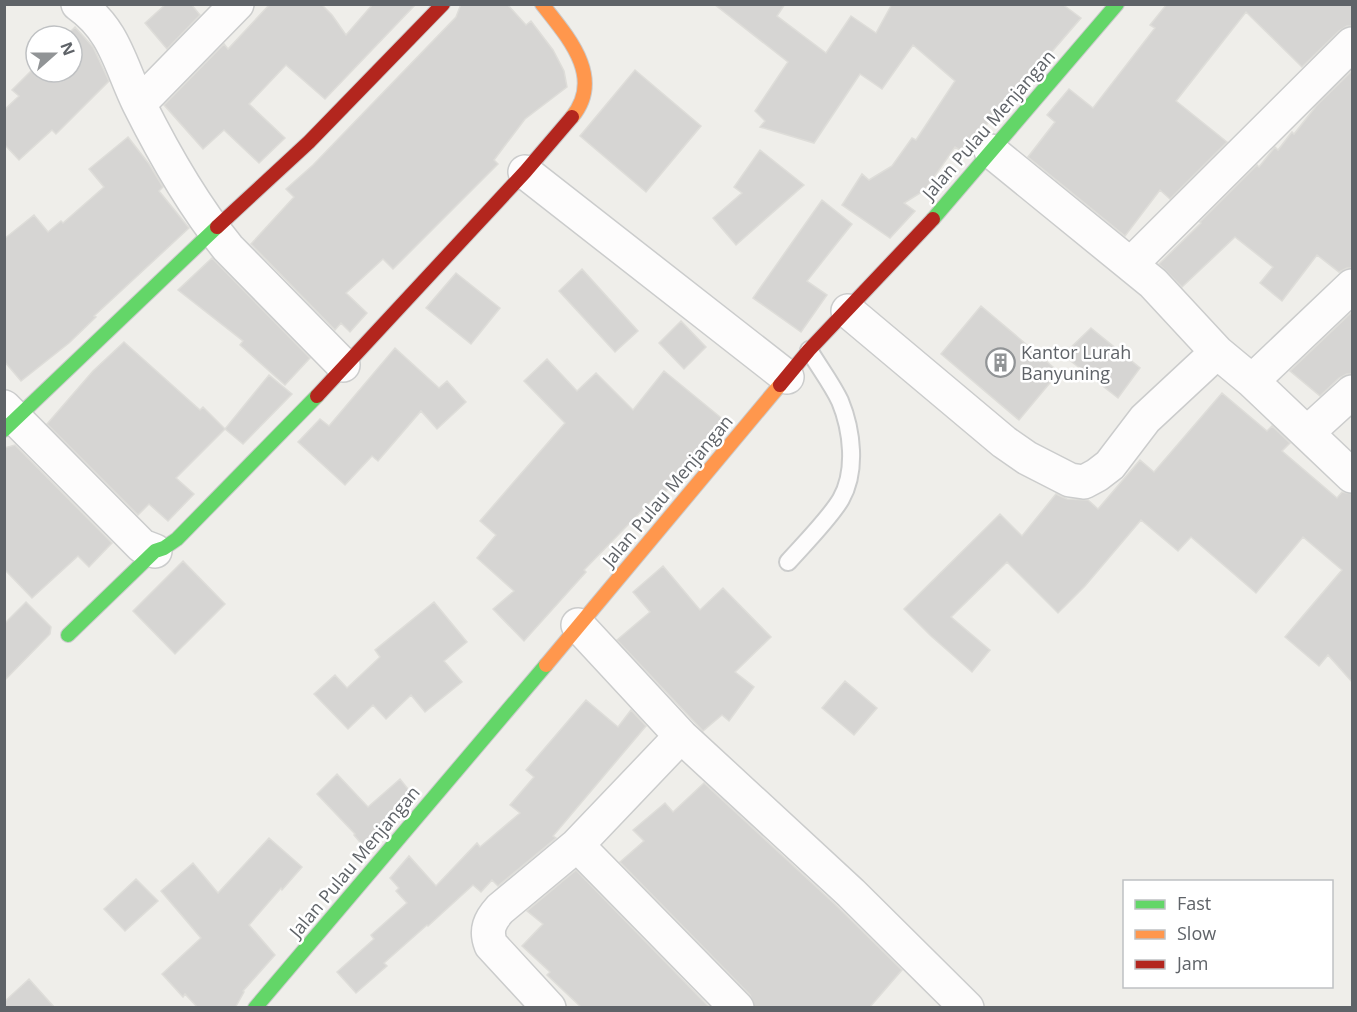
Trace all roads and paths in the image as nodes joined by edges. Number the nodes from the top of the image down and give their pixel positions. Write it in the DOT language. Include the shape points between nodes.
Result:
graph roads {
  1 [pos="78,4"];
  2 [pos="237,4"];
  3 [pos="443,4"];
  4 [pos="542,4"];
  5 [pos="1106,8"];
  6 [pos="1353,44"];
  7 [pos="139,104"];
  8 [pos="991,151"];
  9 [pos="525,172"];
  10 [pos="214,230"];
  11 [pos="1131,264"];
  12 [pos="1353,286"];
  13 [pos="848,312"];
  14 [pos="809,350"];
  15 [pos="1217,352"];
  16 [pos="343,365"];
  17 [pos="787,377"];
  18 [pos="1252,381"];
  19 [pos="1353,392"];
  20 [pos="8,419"];
  21 [pos="1307,433"];
  22 [pos="1353,477"];
  23 [pos="155,550"];
  24 [pos="788,562"];
  25 [pos="578,625"];
  26 [pos="68,635"];
  27 [pos="681,736"];
  28 [pos="577,845"];
  29 [pos="255,1008"];
  30 [pos="549,1008"];
  31 [pos="737,1008"];
  32 [pos="968,1008"];
  1 -- 7 [label="street" via="104,29"];
  2 -- 7 [label="street"];
  3 -- 10 [label="street" via="309,142"];
  4 -- 9 [label="street" via="568,37 582,66 586,89 579,108"];
  5 -- 8 [label="street, Jalan Pulau Menjangan"];
  6 -- 11 [label="street"];
  7 -- 10 [label="street" via="188,193"];
  8 -- 11 [label="street"];
  8 -- 13 [label="street, Jalan Pulau Menjangan"];
  9 -- 16 [label="street"];
  9 -- 17 [label="street"];
  10 -- 16 [label="street"];
  10 -- 20 [label="street"];
  11 -- 15 [label="street"];
  12 -- 18 [label="street"];
  13 -- 14 [label="street, Jalan Pulau Menjangan"];
  13 -- 15 [label="street" via="1004,442 1070,480 1084,482 1110,465 1145,419"];
  14 -- 17 [label="street, Jalan Pulau Menjangan"];
  14 -- 24 [label="lane" via="840,400 848,425 849,483 840,501"];
  15 -- 18 [label="street"];
  16 -- 23 [label="street" via="177,539"];
  17 -- 25 [label="street, Jalan Pulau Menjangan"];
  18 -- 21 [label="street"];
  19 -- 21 [label="street"];
  20 -- 23 [label="street" via="142,546"];
  21 -- 22 [label="street"];
  23 -- 26 [label="street"];
  25 -- 27 [label="street"];
  25 -- 29 [label="street, Jalan Pulau Menjangan"];
  27 -- 28 [label="street"];
  27 -- 32 [label="street"];
  28 -- 30 [label="street" via="500,909 488,928 491,945"];
  28 -- 31 [label="street"];
}
